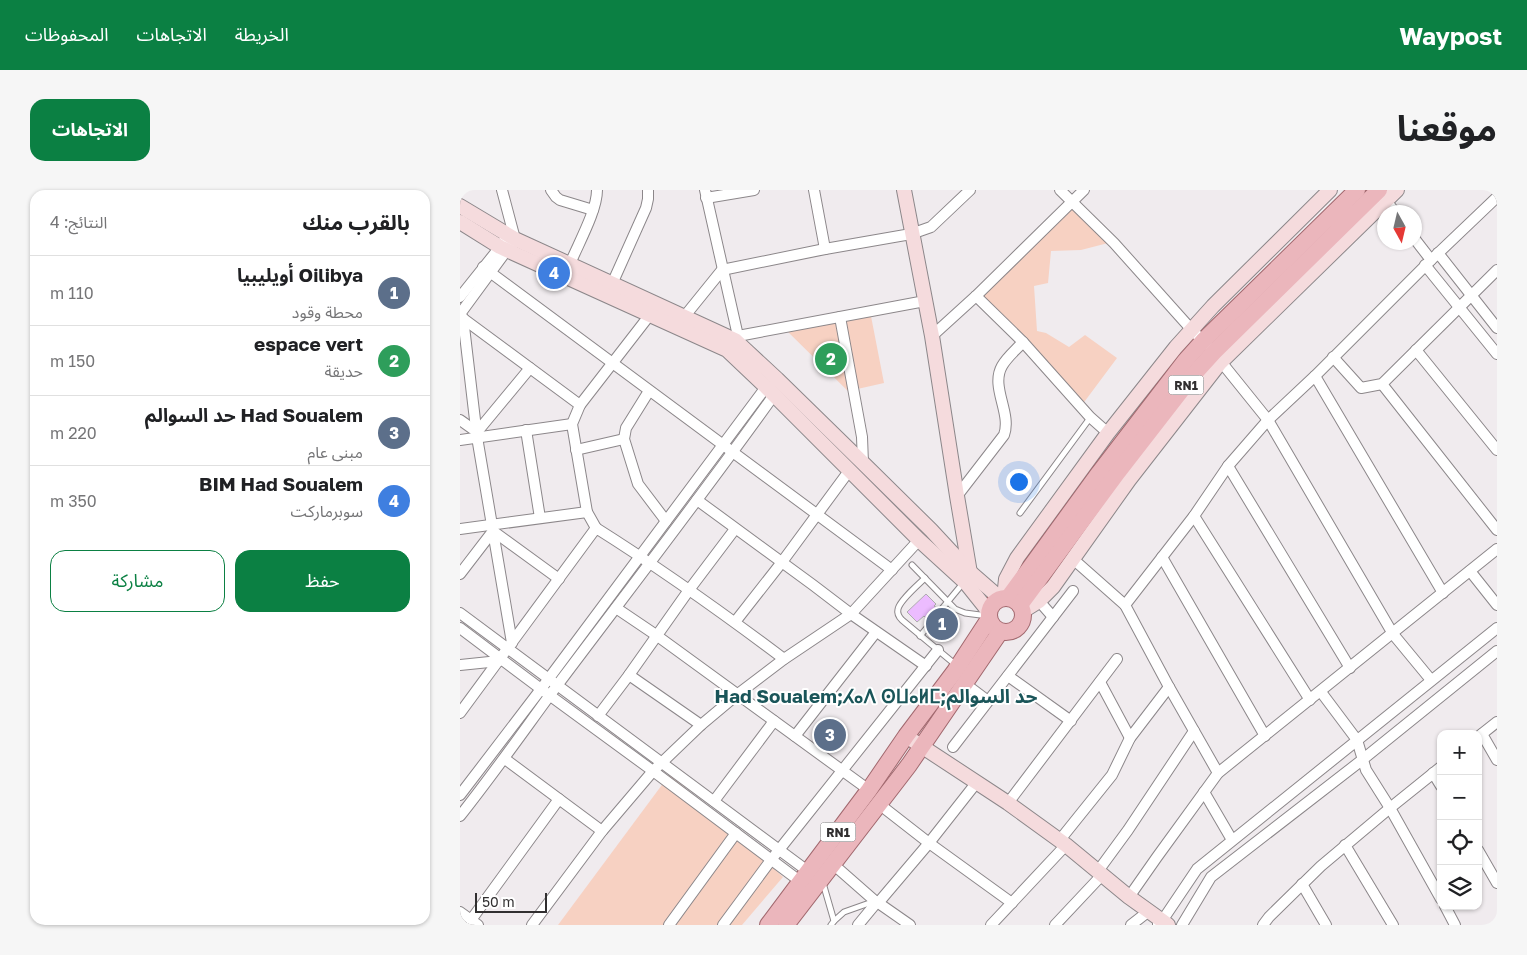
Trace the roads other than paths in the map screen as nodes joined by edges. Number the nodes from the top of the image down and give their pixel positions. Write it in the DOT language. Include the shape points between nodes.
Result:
graph roads {
  1 [pos="502,190"];
  2 [pos="551,190"];
  3 [pos="597,190"];
  4 [pos="648,190"];
  5 [pos="754,190"];
  6 [pos="814,190"];
  7 [pos="904,190"];
  8 [pos="970,190"];
  9 [pos="1060,190"];
  10 [pos="1084,190"];
  11 [pos="1330,190"];
  12 [pos="1357,190"];
  13 [pos="1397,190"];
  14 [pos="706,194"];
  15 [pos="1383,195"];
  16 [pos="1497,197"];
  17 [pos="1072,202"];
  18 [pos="460,206"];
  19 [pos="593,210"];
  20 [pos="460,222"];
  21 [pos="911,234"];
  22 [pos="508,240"];
  23 [pos="1422,248"];
  24 [pos="825,249"];
  25 [pos="1431,259"];
  26 [pos="570,264"];
  27 [pos="487,270"];
  28 [pos="722,270"];
  29 [pos="1497,270"];
  30 [pos="612,284"];
  31 [pos="1470,295"];
  32 [pos="976,296"];
  33 [pos="460,297"];
  34 [pos="925,301"];
  35 [pos="1459,306"];
  36 [pos="461,316"];
  37 [pos="649,316"];
  38 [pos="684,317"];
  39 [pos="840,317"];
  40 [pos="1497,328"];
  41 [pos="932,336"];
  42 [pos="733,342"];
  43 [pos="1023,342"];
  44 [pos="1207,346"];
  45 [pos="1416,350"];
  46 [pos="1497,354"];
  47 [pos="1333,357"];
  48 [pos="612,364"];
  49 [pos="530,368"];
  50 [pos="1315,376"];
  51 [pos="1382,384"];
  52 [pos="649,391"];
  53 [pos="770,391"];
  54 [pos="580,405"];
  55 [pos="1090,417"];
  56 [pos="460,420"];
  57 [pos="1268,420"];
  58 [pos="572,424"];
  59 [pos="526,430"];
  60 [pos="1108,432"];
  61 [pos="477,435"];
  62 [pos="624,439"];
  63 [pos="460,440"];
  64 [pos="723,446"];
  65 [pos="576,450"];
  66 [pos="1497,450"];
  67 [pos="733,453"];
  68 [pos="863,463"];
  69 [pos="1228,466"];
  70 [pos="1093,468"];
  71 [pos="849,471"];
  72 [pos="957,496"];
  73 [pos="697,500"];
  74 [pos="587,512"];
  75 [pos="1020,513"];
  76 [pos="817,514"];
  77 [pos="1194,516"];
  78 [pos="540,518"];
  79 [pos="666,521"];
  80 [pos="493,528"];
  81 [pos="596,528"];
  82 [pos="460,529"];
  83 [pos="735,529"];
  84 [pos="1497,530"];
  85 [pos="919,540"];
  86 [pos="1497,549"];
  87 [pos="640,555"];
  88 [pos="1162,557"];
  89 [pos="1073,559"];
  90 [pos="650,562"];
  91 [pos="782,562"];
  92 [pos="912,565"];
  93 [pos="892,570"];
  94 [pos="1470,571"];
  95 [pos="460,574"];
  96 [pos="967,577"];
  97 [pos="925,578"];
  98 [pos="559,579"];
  99 [pos="689,590"];
  100 [pos="1073,591"];
  101 [pos="1443,592"];
  102 [pos="948,602"];
  103 [pos="1011,602"];
  104 [pos="1038,602"];
  105 [pos="1125,605"];
  106 [pos="1497,605"];
  107 [pos="616,608"];
  108 [pos="940,612"];
  109 [pos="460,613"];
  110 [pos="851,614"];
  111 [pos="989,617"];
  112 [pos="1053,617"];
  113 [pos="735,622"];
  114 [pos="931,623"];
  115 [pos="460,628"];
  116 [pos="1497,628"];
  117 [pos="876,632"];
  118 [pos="1000,632"];
  119 [pos="1393,634"];
  120 [pos="656,635"];
  121 [pos="920,636"];
  122 [pos="510,646"];
  123 [pos="938,650"];
  124 [pos="1497,651"];
  125 [pos="784,659"];
  126 [pos="1117,659"];
  127 [pos="500,660"];
  128 [pos="460,665"];
  129 [pos="926,666"];
  130 [pos="958,666"];
  131 [pos="1350,668"];
  132 [pos="629,675"];
  133 [pos="1008,676"];
  134 [pos="548,679"];
  135 [pos="1431,680"];
  136 [pos="1100,682"];
  137 [pos="964,683"];
  138 [pos="557,686"];
  139 [pos="1169,687"];
  140 [pos="541,689"];
  141 [pos="1321,692"];
  142 [pos="738,694"];
  143 [pos="550,696"];
  144 [pos="1310,700"];
  145 [pos="988,702"];
  146 [pos="460,713"];
  147 [pos="598,716"];
  148 [pos="774,721"];
  149 [pos="1070,721"];
  150 [pos="1497,722"];
  151 [pos="701,725"];
  152 [pos="1194,731"];
  153 [pos="1482,734"];
  154 [pos="795,736"];
  155 [pos="906,736"];
  156 [pos="1265,736"];
  157 [pos="1130,738"];
  158 [pos="1482,739"];
  159 [pos="1357,740"];
  160 [pos="922,746"];
  161 [pos="953,747"];
  162 [pos="505,759"];
  163 [pos="1362,760"];
  164 [pos="1497,760"];
  165 [pos="662,762"];
  166 [pos="1437,770"];
  167 [pos="653,771"];
  168 [pos="842,771"];
  169 [pos="1218,773"];
  170 [pos="977,782"];
  171 [pos="869,790"];
  172 [pos="1204,792"];
  173 [pos="460,794"];
  174 [pos="559,799"];
  175 [pos="714,801"];
  176 [pos="1008,803"];
  177 [pos="878,804"];
  178 [pos="1390,808"];
  179 [pos="460,816"];
  180 [pos="602,831"];
  181 [pos="736,833"];
  182 [pos="1232,840"];
  183 [pos="929,843"];
  184 [pos="1062,843"];
  185 [pos="1345,846"];
  186 [pos="779,850"];
  187 [pos="1482,857"];
  188 [pos="770,860"];
  189 [pos="834,865"];
  190 [pos="1100,873"];
  191 [pos="810,878"];
  192 [pos="1497,883"];
  193 [pos="1302,884"];
  194 [pos="1437,892"];
  195 [pos="1130,897"];
  196 [pos="876,901"];
  197 [pos="1012,903"];
  198 [pos="1447,910"];
  199 [pos="1149,911"];
  200 [pos="460,912"];
  201 [pos="474,922"];
  202 [pos="832,923"];
  203 [pos="1163,924"];
  204 [pos="532,925"];
  205 [pos="669,925"];
  206 [pos="723,925"];
  207 [pos="768,925"];
  208 [pos="786,925"];
  209 [pos="858,925"];
  210 [pos="910,925"];
  211 [pos="991,925"];
  212 [pos="1055,925"];
  213 [pos="1131,925"];
  214 [pos="1182,925"];
  215 [pos="1263,925"];
  216 [pos="1326,925"];
  217 [pos="1393,925"];
  218 [pos="1455,925"];
  1 -- 22 [label="street"];
  2 -- 19 [label="street" via="560,200"];
  3 -- 19 [label="street"];
  4 -- 30 [label="street" via="646,208"];
  5 -- 14 [label="street"];
  6 -- 24 [label="street"];
  7 -- 21 [label="street"];
  8 -- 21 [label="street" via="931,227"];
  9 -- 17 [label="street"];
  10 -- 17 [label="street"];
  11 -- 44 [label="street"];
  12 -- 44 [label="main road, RN1"];
  13 -- 15 [label="street"];
  14 -- 28 [label="street"];
  15 -- 44 [label="main road, RN1"];
  16 -- 25 [label="street"];
  17 -- 32 [label="street"];
  17 -- 44 [label="street" via="1114,243"];
  18 -- 22 [label="street"];
  19 -- 26 [label="street"];
  20 -- 22 [label="street"];
  21 -- 24 [label="street"];
  21 -- 34 [label="street"];
  22 -- 26 [label="street"];
  22 -- 27 [label="street"];
  22 -- 37 [label="street"];
  23 -- 25 [label="street"];
  24 -- 28 [label="street"];
  25 -- 31 [label="street"];
  25 -- 35 [label="street"];
  25 -- 47 [label="street"];
  26 -- 30 [label="street"];
  27 -- 33 [label="street"];
  27 -- 36 [label="street"];
  27 -- 48 [label="street"];
  28 -- 38 [label="street"];
  28 -- 42 [label="street"];
  29 -- 31 [label="street"];
  30 -- 38 [label="street"];
  31 -- 35 [label="street"];
  31 -- 40 [label="street"];
  32 -- 41 [label="street"];
  32 -- 43 [label="street"];
  34 -- 39 [label="street"];
  34 -- 41 [label="street"];
  35 -- 45 [label="street"];
  35 -- 46 [label="street"];
  36 -- 49 [label="street"];
  36 -- 61 [label="street"];
  37 -- 42 [label="street"];
  37 -- 48 [label="street"];
  38 -- 42 [label="street"];
  39 -- 42 [label="street"];
  39 -- 68 [label="street" via="862,437"];
  41 -- 72 [label="street"];
  42 -- 53 [label="street"];
  42 -- 68 [label="street" via="777,379"];
  43 -- 55 [label="street"];
  43 -- 72 [label="street" via="1000,370 999,385 1006,424 1004,435"];
  44 -- 57 [label="street"];
  44 -- 60 [label="street"];
  44 -- 70 [label="main road, RN1" via="1185,361"];
  44 -- 89 [label="street" via="1130,480"];
  44 -- 103 [label="main road, RN1" via="1194,374"];
  45 -- 51 [label="street"];
  45 -- 66 [label="street"];
  47 -- 50 [label="street"];
  47 -- 51 [label="street" via="1361,388"];
  48 -- 52 [label="street"];
  48 -- 54 [label="street"];
  49 -- 54 [label="street"];
  49 -- 61 [label="street"];
  50 -- 57 [label="street"];
  50 -- 101 [label="street"];
  51 -- 84 [label="street"];
  52 -- 62 [label="street" via="626,428"];
  52 -- 64 [label="street"];
  53 -- 64 [label="street"];
  53 -- 67 [label="street"];
  53 -- 71 [label="street"];
  54 -- 58 [label="street"];
  55 -- 60 [label="street"];
  55 -- 75 [label="lane"];
  56 -- 61 [label="street"];
  57 -- 69 [label="street"];
  57 -- 119 [label="street"];
  58 -- 59 [label="street"];
  58 -- 65 [label="street"];
  59 -- 61 [label="street"];
  59 -- 78 [label="street"];
  60 -- 70 [label="street"];
  61 -- 63 [label="street"];
  61 -- 80 [label="street"];
  62 -- 65 [label="street"];
  62 -- 79 [label="street" via="638,484"];
  64 -- 67 [label="street"];
  64 -- 79 [label="street"];
  65 -- 74 [label="street"];
  67 -- 73 [label="street"];
  67 -- 76 [label="street"];
  68 -- 96 [label="street" via="931,530"];
  69 -- 77 [label="street"];
  69 -- 131 [label="street"];
  70 -- 103 [label="main road, RN1"];
  71 -- 76 [label="street"];
  71 -- 85 [label="street"];
  72 -- 96 [label="street"];
  73 -- 83 [label="street"];
  73 -- 90 [label="street"];
  74 -- 78 [label="street"];
  74 -- 81 [label="street"];
  76 -- 91 [label="street"];
  76 -- 93 [label="street"];
  77 -- 88 [label="street"];
  77 -- 144 [label="street"];
  78 -- 80 [label="street"];
  79 -- 87 [label="street"];
  80 -- 82 [label="street"];
  80 -- 95 [label="street"];
  80 -- 98 [label="street"];
  80 -- 122 [label="street"];
  81 -- 87 [label="street"];
  81 -- 98 [label="street"];
  83 -- 91 [label="street"];
  83 -- 99 [label="street"];
  85 -- 93 [label="street"];
  85 -- 96 [label="street"];
  86 -- 94 [label="street"];
  87 -- 90 [label="street"];
  87 -- 134 [label="street"];
  88 -- 105 [label="street"];
  88 -- 156 [label="street"];
  89 -- 104 [label="street"];
  89 -- 105 [label="street"];
  90 -- 99 [label="street"];
  90 -- 107 [label="street"];
  91 -- 110 [label="street"];
  91 -- 113 [label="street"];
  92 -- 97 [label="lane"];
  93 -- 110 [label="street"];
  94 -- 101 [label="street"];
  94 -- 106 [label="street"];
  96 -- 102 [label="lane"];
  96 -- 103 [label="street"];
  96 -- 111 [label="street"];
  97 -- 102 [label="lane"];
  97 -- 121 [label="lane" via="901,603 898,612"];
  98 -- 122 [label="street"];
  99 -- 113 [label="street"];
  99 -- 120 [label="street"];
  100 -- 112 [label="street"];
  101 -- 119 [label="street"];
  102 -- 108 [label="lane"];
  102 -- 111 [label="lane" via="960,612"];
  103 -- 104 [label="street"];
  103 -- 111 [label="main road, RN1" via="992,605"];
  103 -- 118 [label="main road, RN1" via="1023,617 1022,623 1018,628"];
  104 -- 112 [label="street"];
  105 -- 139 [label="street"];
  107 -- 120 [label="street"];
  107 -- 138 [label="street"];
  109 -- 122 [label="street"];
  110 -- 117 [label="street"];
  110 -- 125 [label="street"];
  111 -- 118 [label="main road" via="993,627"];
  111 -- 130 [label="main road, RN1"];
  112 -- 133 [label="street"];
  113 -- 125 [label="street"];
  114 -- 121 [label="lane"];
  115 -- 127 [label="street"];
  116 -- 135 [label="street"];
  117 -- 129 [label="street"];
  117 -- 154 [label="street"];
  118 -- 137 [label="main road, RN1"];
  119 -- 131 [label="street"];
  119 -- 135 [label="street"];
  120 -- 132 [label="street"];
  120 -- 142 [label="street"];
  121 -- 123 [label="lane"];
  122 -- 127 [label="street"];
  122 -- 134 [label="street"];
  123 -- 129 [label="street"];
  123 -- 130 [label="lane"];
  124 -- 163 [label="street"];
  125 -- 142 [label="street"];
  126 -- 136 [label="street"];
  127 -- 128 [label="street"];
  127 -- 140 [label="street"];
  127 -- 146 [label="street"];
  129 -- 168 [label="street"];
  130 -- 155 [label="main road, RN1"];
  131 -- 141 [label="street"];
  132 -- 147 [label="street"];
  132 -- 151 [label="street"];
  133 -- 145 [label="street"];
  133 -- 149 [label="street"];
  134 -- 138 [label="street"];
  134 -- 140 [label="street"];
  135 -- 159 [label="street"];
  136 -- 149 [label="street"];
  136 -- 157 [label="street"];
  137 -- 145 [label="street"];
  137 -- 160 [label="main road, RN1"];
  138 -- 143 [label="street"];
  138 -- 147 [label="street"];
  139 -- 152 [label="street"];
  139 -- 157 [label="street"];
  140 -- 143 [label="street"];
  140 -- 173 [label="street"];
  141 -- 144 [label="street"];
  141 -- 159 [label="street"];
  142 -- 148 [label="street"];
  142 -- 151 [label="street"];
  143 -- 162 [label="street"];
  143 -- 167 [label="street"];
  144 -- 156 [label="street"];
  145 -- 161 [label="street"];
  147 -- 165 [label="street"];
  148 -- 154 [label="street"];
  148 -- 175 [label="street"];
  149 -- 176 [label="street"];
  150 -- 153 [label="street"];
  151 -- 165 [label="street"];
  152 -- 169 [label="street"];
  152 -- 190 [label="street"];
  154 -- 168 [label="street"];
  155 -- 160 [label="street"];
  155 -- 171 [label="main road, RN1"];
  156 -- 169 [label="street"];
  157 -- 184 [label="street" via="1112,775"];
  158 -- 164 [label="street"];
  159 -- 163 [label="street"];
  159 -- 182 [label="street"];
  160 -- 170 [label="street"];
  160 -- 177 [label="main road, RN1"];
  162 -- 174 [label="street"];
  162 -- 179 [label="street"];
  163 -- 178 [label="street"];
  163 -- 214 [label="street" via="1210,877"];
  165 -- 167 [label="street"];
  165 -- 175 [label="street"];
  166 -- 178 [label="street"];
  167 -- 180 [label="street"];
  167 -- 181 [label="street"];
  168 -- 171 [label="street"];
  168 -- 186 [label="street"];
  169 -- 172 [label="street"];
  170 -- 176 [label="street"];
  170 -- 183 [label="street"];
  171 -- 191 [label="main road, RN1"];
  172 -- 182 [label="street"];
  172 -- 195 [label="street"];
  174 -- 180 [label="street"];
  174 -- 201 [label="street"];
  175 -- 186 [label="street"];
  176 -- 184 [label="street"];
  177 -- 183 [label="street"];
  177 -- 189 [label="main road, RN1"];
  178 -- 185 [label="street"];
  178 -- 194 [label="street"];
  180 -- 204 [label="street"];
  181 -- 188 [label="street"];
  181 -- 205 [label="street"];
  182 -- 203 [label="street" via="1197,869"];
  183 -- 196 [label="street" via="880,901"];
  183 -- 197 [label="street"];
  184 -- 190 [label="street"];
  184 -- 197 [label="street"];
  185 -- 193 [label="street"];
  185 -- 217 [label="street"];
  186 -- 188 [label="street"];
  186 -- 191 [label="street"];
  187 -- 192 [label="street"];
  188 -- 191 [label="street"];
  188 -- 206 [label="street"];
  189 -- 191 [label="main road, RN1"];
  189 -- 196 [label="street"];
  190 -- 195 [label="street"];
  190 -- 212 [label="street"];
  191 -- 202 [label="lane"];
  191 -- 207 [label="main road, RN1"];
  191 -- 208 [label="main road, RN1"];
  193 -- 215 [label="street"];
  193 -- 216 [label="street"];
  195 -- 199 [label="street"];
  196 -- 202 [label="lane" via="844,912"];
  196 -- 209 [label="street"];
  196 -- 210 [label="street"];
  197 -- 211 [label="street"];
  198 -- 218 [label="street"];
  199 -- 203 [label="street"];
  199 -- 213 [label="street"];
  200 -- 201 [label="street"];
}
